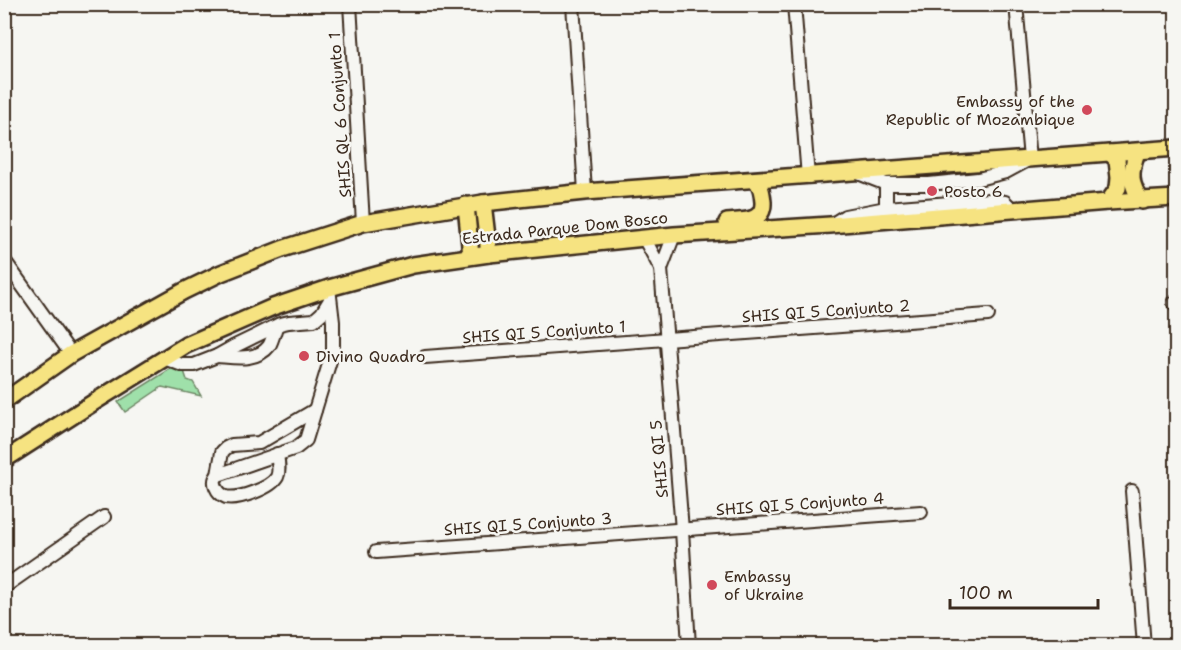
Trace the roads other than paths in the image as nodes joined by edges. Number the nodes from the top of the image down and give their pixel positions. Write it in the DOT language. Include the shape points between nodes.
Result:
graph roads {
  1 [pos="350,4"];
  2 [pos="573,4"];
  3 [pos="794,4"];
  4 [pos="1016,4"];
  5 [pos="1176,148"];
  6 [pos="1137,152"];
  7 [pos="1110,153"];
  8 [pos="1029,159"];
  9 [pos="858,173"];
  10 [pos="808,177"];
  11 [pos="755,180"];
  12 [pos="886,184"];
  13 [pos="585,192"];
  14 [pos="1176,198"];
  15 [pos="1142,201"];
  16 [pos="1108,202"];
  17 [pos="483,203"];
  18 [pos="466,205"];
  19 [pos="886,208"];
  20 [pos="1014,211"];
  21 [pos="363,224"];
  22 [pos="830,225"];
  23 [pos="674,235"];
  24 [pos="644,238"];
  25 [pos="489,254"];
  26 [pos="471,256"];
  27 [pos="4,260"];
  28 [pos="661,269"];
  29 [pos="330,294"];
  30 [pos="988,315"];
  31 [pos="314,320"];
  32 [pos="332,335"];
  33 [pos="666,339"];
  34 [pos="71,354"];
  35 [pos="425,357"];
  36 [pos="164,358"];
  37 [pos="4,402"];
  38 [pos="315,410"];
  39 [pos="8,452"];
  40 [pos="278,454"];
  41 [pos="218,475"];
  42 [pos="1132,491"];
  43 [pos="921,512"];
  44 [pos="104,517"];
  45 [pos="682,530"];
  46 [pos="376,552"];
  47 [pos="4,587"];
  48 [pos="689,645"];
  49 [pos="1144,645"];
  1 -- 21 [label="street, SHIS QL 6 Conjunto 1"];
  2 -- 13 [label="street"];
  3 -- 10 [label="street"];
  4 -- 8 [label="street"];
  5 -- 6 [label="main road, Estrada Parque Dom Bosco"];
  6 -- 7 [label="main road, Estrada Parque Dom Bosco"];
  6 -- 15 [label="main road" via="1132,176 1134,190"];
  7 -- 8 [label="main road, Estrada Parque Dom Bosco"];
  7 -- 16 [label="main road" via="1117,160 1119,177 1118,188"];
  8 -- 9 [label="main road, Estrada Parque Dom Bosco"];
  8 -- 12 [label="street" via="1006,172 978,179"];
  9 -- 10 [label="main road, Estrada Parque Dom Bosco"];
  9 -- 12 [label="street"];
  10 -- 11 [label="main road, Estrada Parque Dom Bosco"];
  11 -- 13 [label="main road, Estrada Parque Dom Bosco"];
  11 -- 23 [label="main road" via="763,196 763,208 757,217 686,225"];
  12 -- 19 [label="street"];
  13 -- 17 [label="main road, Estrada Parque Dom Bosco"];
  14 -- 15 [label="main road, Estrada Parque Dom Bosco"];
  15 -- 16 [label="main road, Estrada Parque Dom Bosco"];
  16 -- 20 [label="main road, Estrada Parque Dom Bosco"];
  17 -- 18 [label="main road, Estrada Parque Dom Bosco"];
  17 -- 25 [label="main road"];
  18 -- 21 [label="main road, Estrada Parque Dom Bosco"];
  18 -- 26 [label="main road"];
  19 -- 20 [label="street" via="989,200 1005,202"];
  19 -- 22 [label="street" via="844,216"];
  20 -- 22 [label="main road, Estrada Parque Dom Bosco"];
  21 -- 34 [label="main road, Estrada Parque Dom Bosco" via="221,273"];
  22 -- 23 [label="main road, Estrada Parque Dom Bosco"];
  23 -- 24 [label="main road, Estrada Parque Dom Bosco"];
  23 -- 28 [label="street, SHIS QI 5"];
  24 -- 25 [label="main road, Estrada Parque Dom Bosco"];
  24 -- 28 [label="street, SHIS QI 5"];
  25 -- 26 [label="main road, Estrada Parque Dom Bosco"];
  26 -- 29 [label="main road, Estrada Parque Dom Bosco" via="413,265"];
  27 -- 34 [label="street"];
  28 -- 33 [label="street, SHIS QI 5"];
  29 -- 31 [label="street" via="322,313"];
  29 -- 32 [label="street"];
  29 -- 36 [label="main road, Estrada Parque Dom Bosco" via="273,308"];
  30 -- 33 [label="street, SHIS QI 5 Conjunto 2"];
  31 -- 32 [label="street"];
  31 -- 36 [label="street" via="276,327 269,346 250,357 216,356 194,365"];
  32 -- 38 [label="street" via="333,351"];
  33 -- 35 [label="street, SHIS QI 5 Conjunto 1"];
  33 -- 45 [label="street, SHIS QI 5"];
  34 -- 37 [label="main road, Estrada Parque Dom Bosco"];
  36 -- 39 [label="main road, Estrada Parque Dom Bosco"];
  38 -- 40 [label="street" via="306,440"];
  38 -- 41 [label="street" via="259,443 226,448"];
  40 -- 41 [label="street"];
  40 -- 41 [label="street" via="276,479 254,492 234,498 222,495 214,483"];
  42 -- 49 [label="street"];
  43 -- 45 [label="street, SHIS QI 5 Conjunto 4"];
  44 -- 47 [label="street"];
  45 -- 46 [label="street, SHIS QI 5 Conjunto 3"];
  45 -- 48 [label="street, SHIS QI 5"];
}
